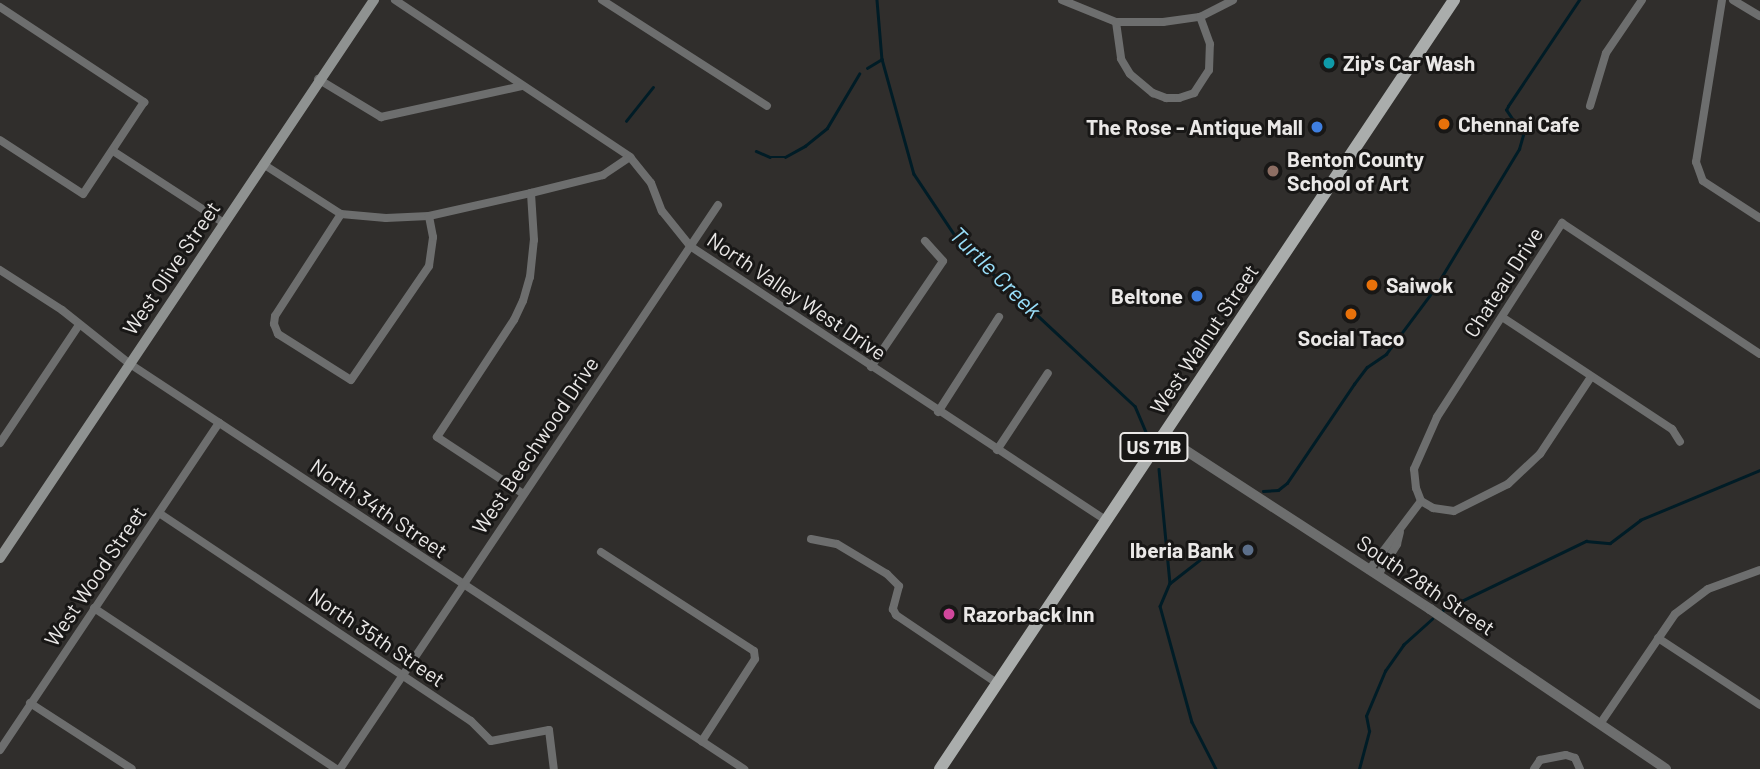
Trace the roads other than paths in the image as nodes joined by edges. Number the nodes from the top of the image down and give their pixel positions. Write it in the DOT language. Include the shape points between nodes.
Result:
graph roads {
  1 [pos="374,0"];
  2 [pos="395,0"];
  3 [pos="602,0"];
  4 [pos="1062,0"];
  5 [pos="1233,0"];
  6 [pos="1454,0"];
  7 [pos="1642,0"];
  8 [pos="1722,0"];
  9 [pos="1734,0"];
  10 [pos="0,6"];
  11 [pos="1760,16"];
  12 [pos="1200,17"];
  13 [pos="1116,22"];
  14 [pos="318,79"];
  15 [pos="522,86"];
  16 [pos="767,106"];
  17 [pos="1590,106"];
  18 [pos="0,140"];
  19 [pos="113,151"];
  20 [pos="630,157"];
  21 [pos="263,164"];
  22 [pos="531,193"];
  23 [pos="718,205"];
  24 [pos="341,214"];
  25 [pos="429,216"];
  26 [pos="1760,218"];
  27 [pos="224,223"];
  28 [pos="925,242"];
  29 [pos="690,246"];
  30 [pos="0,270"];
  31 [pos="999,317"];
  32 [pos="1502,317"];
  33 [pos="79,325"];
  34 [pos="1760,354"];
  35 [pos="130,364"];
  36 [pos="871,367"];
  37 [pos="1048,373"];
  38 [pos="1591,377"];
  39 [pos="938,412"];
  40 [pos="219,423"];
  41 [pos="1162,435"];
  42 [pos="1680,442"];
  43 [pos="0,443"];
  44 [pos="998,450"];
  45 [pos="522,493"];
  46 [pos="1421,502"];
  47 [pos="159,513"];
  48 [pos="1107,521"];
  49 [pos="811,539"];
  50 [pos="601,552"];
  51 [pos="0,558"];
  52 [pos="1760,570"];
  53 [pos="1374,572"];
  54 [pos="463,584"];
  55 [pos="94,608"];
  56 [pos="1658,638"];
  57 [pos="402,676"];
  58 [pos="997,683"];
  59 [pos="30,703"];
  60 [pos="1760,705"];
  61 [pos="1600,724"];
  62 [pos="702,741"];
  63 [pos="0,750"];
  64 [pos="733,766"];
  65 [pos="132,769"];
  66 [pos="338,769"];
  67 [pos="554,769"];
  68 [pos="744,769"];
  69 [pos="940,769"];
  70 [pos="1534,769"];
  71 [pos="1580,769"];
  72 [pos="1666,769"];
  1 -- 14 [label="main road, West Olive Street"];
  2 -- 15 [label="street, North Valley West Drive"];
  3 -- 16 [label="street"];
  4 -- 13 [label="street"];
  5 -- 12 [label="street"];
  6 -- 41 [label="main road, West Walnut Street / US 71B"];
  7 -- 17 [label="street" via="1606,53"];
  8 -- 26 [label="street" via="1696,162 1703,181"];
  9 -- 11 [label="street"];
  10 -- 19 [label="street" via="144,102"];
  12 -- 13 [label="street"];
  12 -- 13 [label="street" via="1210,44 1209,70 1194,93 1179,98 1153,93 1130,74 1121,59"];
  14 -- 15 [label="street" via="381,117"];
  14 -- 21 [label="main road, West Olive Street"];
  15 -- 20 [label="street, North Valley West Drive"];
  18 -- 19 [label="street" via="83,194"];
  19 -- 27 [label="street"];
  20 -- 22 [label="street" via="603,175"];
  20 -- 29 [label="street, North Valley West Drive" via="652,183 662,211"];
  21 -- 24 [label="street"];
  21 -- 27 [label="main road, West Olive Street"];
  22 -- 25 [label="street"];
  22 -- 45 [label="street" via="534,240 523,301 437,437"];
  23 -- 29 [label="street, West Beechwood Drive"];
  24 -- 25 [label="street"];
  24 -- 25 [label="street" via="274,324 278,334 351,380 429,266 433,237"];
  27 -- 35 [label="main road, West Olive Street"];
  28 -- 36 [label="street" via="943,261"];
  29 -- 36 [label="street, North Valley West Drive"];
  29 -- 45 [label="street, West Beechwood Drive"];
  30 -- 33 [label="street, North 34th Street"];
  31 -- 39 [label="street"];
  32 -- 34 [label="street, Chateau Drive" via="1562,223"];
  32 -- 38 [label="street"];
  32 -- 46 [label="street, Chateau Drive" via="1451,393 1427,439 1414,469"];
  33 -- 35 [label="street, North 34th Street"];
  33 -- 43 [label="street"];
  35 -- 40 [label="street, North 34th Street"];
  35 -- 51 [label="main road, West Olive Street"];
  36 -- 39 [label="street, North Valley West Drive"];
  37 -- 44 [label="street"];
  38 -- 42 [label="street" via="1672,429"];
  38 -- 46 [label="street" via="1540,454 1508,484 1454,511"];
  39 -- 44 [label="street, North Valley West Drive"];
  40 -- 47 [label="street, West Wood Street"];
  40 -- 54 [label="street, North 34th Street"];
  41 -- 48 [label="main road, West Walnut Street / US 71B"];
  41 -- 53 [label="street, South 28th Street"];
  44 -- 48 [label="street, North Valley West Drive"];
  45 -- 54 [label="street, West Beechwood Drive"];
  46 -- 53 [label="street"];
  47 -- 55 [label="street, West Wood Street"];
  47 -- 57 [label="street, North 35th Street"];
  48 -- 58 [label="main road, West Walnut Street / US 71B"];
  49 -- 58 [label="street" via="837,544 887,574 899,589 893,609 896,615"];
  50 -- 62 [label="street" via="754,651 755,659"];
  52 -- 56 [label="street" via="1708,589 1675,614"];
  53 -- 61 [label="street, South 28th Street"];
  54 -- 57 [label="street, West Beechwood Drive"];
  54 -- 62 [label="street, North 34th Street"];
  55 -- 59 [label="street, West Wood Street"];
  55 -- 66 [label="street"];
  56 -- 60 [label="street"];
  56 -- 61 [label="street"];
  57 -- 66 [label="street, West Beechwood Drive"];
  57 -- 67 [label="street, North 35th Street" via="471,721 491,741 549,730"];
  58 -- 69 [label="main road, West Walnut Street / US 71B"];
  59 -- 63 [label="street, West Wood Street"];
  59 -- 65 [label="street"];
  61 -- 72 [label="street, South 28th Street"];
  62 -- 64 [label="street, North 34th Street"];
  64 -- 68 [label="street, North 34th Street"];
  70 -- 71 [label="street" via="1540,760 1566,755 1574,758"];
}
